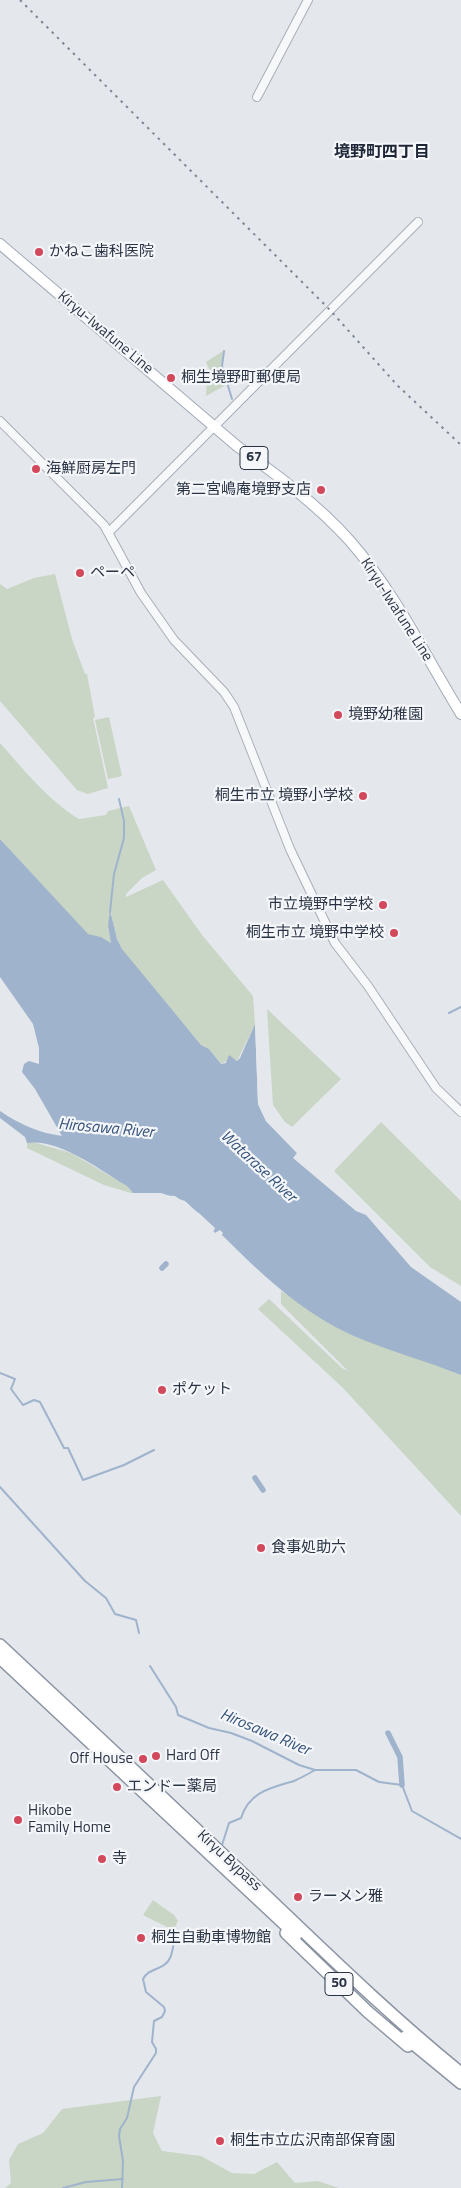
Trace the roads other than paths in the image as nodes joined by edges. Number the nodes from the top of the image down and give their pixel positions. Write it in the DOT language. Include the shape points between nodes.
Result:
graph roads {
  1 [pos="308,0"];
  2 [pos="257,97"];
  3 [pos="418,222"];
  4 [pos="0,244"];
  5 [pos="0,421"];
  6 [pos="214,426"];
  7 [pos="109,532"];
  8 [pos="461,714"];
  9 [pos="461,1112"];
  10 [pos="0,1645"];
  11 [pos="0,1658"];
  12 [pos="225,1869"];
  13 [pos="278,1907"];
  14 [pos="413,2039"];
  15 [pos="461,2064"];
  16 [pos="461,2073"];
  17 [pos="461,2083"];
  18 [pos="461,2091"];
  1 -- 2 [label="street"];
  3 -- 6 [label="street"];
  4 -- 6 [label="main road, Kiryu-Iwafune Line / 67"];
  5 -- 7 [label="street"];
  6 -- 7 [label="street"];
  6 -- 8 [label="main road, Kiryu-Iwafune Line / 67" via="314,505 351,542 380,581"];
  7 -- 9 [label="street" via="141,593 174,640 224,692 234,707 290,849 335,943 368,986 436,1088"];
  10 -- 13 [label="highway, Kiryu Bypass / 50"];
  11 -- 12 [label="highway, Kiryu Bypass / 50"];
  12 -- 14 [label="highway, Kiryu Bypass / 50"];
  12 -- 18 [label="highway, 50" via="236,1886 368,2012"];
  13 -- 14 [label="highway, Kiryu Bypass / 50"];
  13 -- 15 [label="highway, 50" via="292,1915 390,2007"];
  14 -- 16 [label="highway, Kiryu Bypass / 50"];
  14 -- 17 [label="highway, Kiryu Bypass / 50"];
}
